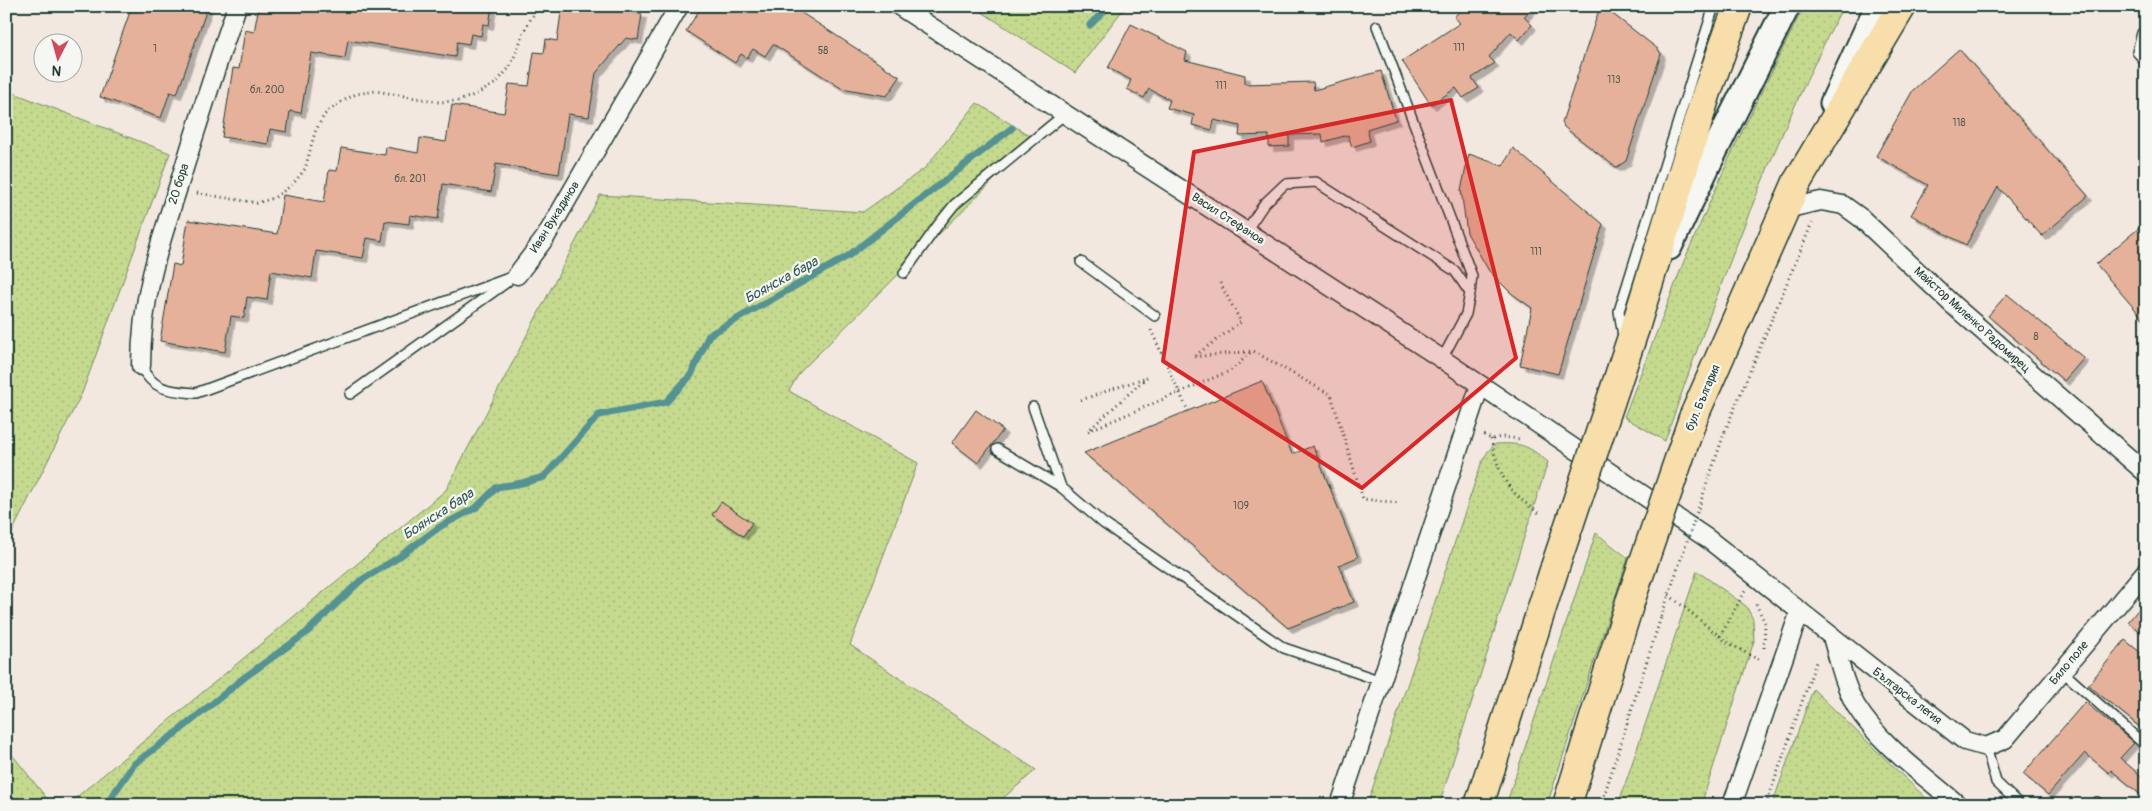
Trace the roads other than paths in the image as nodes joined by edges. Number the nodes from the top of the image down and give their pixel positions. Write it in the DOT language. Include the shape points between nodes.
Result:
graph roads {
  1 [pos="237,6"];
  2 [pos="679,6"];
  3 [pos="899,6"];
  4 [pos="1714,6"];
  5 [pos="1738,6"];
  6 [pos="1787,6"];
  7 [pos="1878,6"];
  8 [pos="1902,6"];
  9 [pos="1377,26"];
  10 [pos="2142,33"];
  11 [pos="2146,62"];
  12 [pos="1065,114"];
  13 [pos="1797,182"];
  14 [pos="1785,209"];
  15 [pos="1246,231"];
  16 [pos="1081,262"];
  17 [pos="904,273"];
  18 [pos="517,275"];
  19 [pos="1470,292"];
  20 [pos="1155,316"];
  21 [pos="1635,328"];
  22 [pos="1626,357"];
  23 [pos="1442,359"];
  24 [pos="141,366"];
  25 [pos="1480,385"];
  26 [pos="350,394"];
  27 [pos="1033,408"];
  28 [pos="997,449"];
  29 [pos="2146,473"];
  30 [pos="1061,487"];
  31 [pos="1708,539"];
  32 [pos="2146,571"];
  33 [pos="1800,610"];
  34 [pos="1832,637"];
  35 [pos="2062,671"];
  36 [pos="1381,681"];
  37 [pos="2146,746"];
  38 [pos="1986,747"];
  39 [pos="1340,805"];
  40 [pos="1479,805"];
  41 [pos="1567,805"];
  42 [pos="1732,805"];
  43 [pos="1958,805"];
  44 [pos="2020,805"];
  1 -- 24 [label="street, 20 бора" via="157,254 146,297"];
  2 -- 18 [label="street, Иван Вукадинов" via="545,238"];
  3 -- 12 [label="street, Васил Стефанов"];
  4 -- 22 [label="lane" via="1619,311"];
  5 -- 21 [label="main road" via="1707,92"];
  6 -- 21 [label="main road" via="1708,164"];
  7 -- 13 [label="main road, бул. България"];
  8 -- 13 [label="main road"];
  9 -- 19 [label="lane" via="1472,276"];
  10 -- 11 [label="lane" via="2137,52"];
  12 -- 15 [label="street, Васил Стефанов"];
  12 -- 17 [label="lane" via="954,206"];
  13 -- 14 [label="main road, бул. България"];
  14 -- 29 [label="street, Майстор Миленко Радомирец" via="1821,201 1843,206 1862,218 1953,305"];
  14 -- 41 [label="main road, бул. България, bridge" via="1693,418 1630,602"];
  15 -- 19 [label="lane" via="1264,204 1285,184 1316,182 1455,271"];
  15 -- 23 [label="street, Васил Стефанов"];
  16 -- 20 [label="lane"];
  18 -- 24 [label="lane" via="196,393 158,387 146,378"];
  18 -- 26 [label="lane, Иван Вукадинов"];
  19 -- 23 [label="lane" via="1466,314"];
  21 -- 22 [label="main road"];
  22 -- 40 [label="main road, bridge"];
  23 -- 25 [label="street, Васил Стефанов"];
  25 -- 31 [label="street, Васил Стефанов"];
  25 -- 36 [label="street"];
  27 -- 30 [label="lane"];
  28 -- 30 [label="lane"];
  30 -- 36 [label="lane" via="1103,523 1284,648"];
  31 -- 33 [label="street, Българска легия"];
  32 -- 35 [label="street, Бяло поле"];
  33 -- 34 [label="street, Българска легия"];
  33 -- 42 [label="street"];
  34 -- 38 [label="street, Българска легия" via="1964,741"];
  34 -- 43 [label="street" via="1856,706 1881,738"];
  35 -- 37 [label="lane"];
  35 -- 38 [label="street, Бяло поле" via="2005,740"];
  36 -- 39 [label="street"];
  38 -- 44 [label="lane" via="1996,782"];
}
